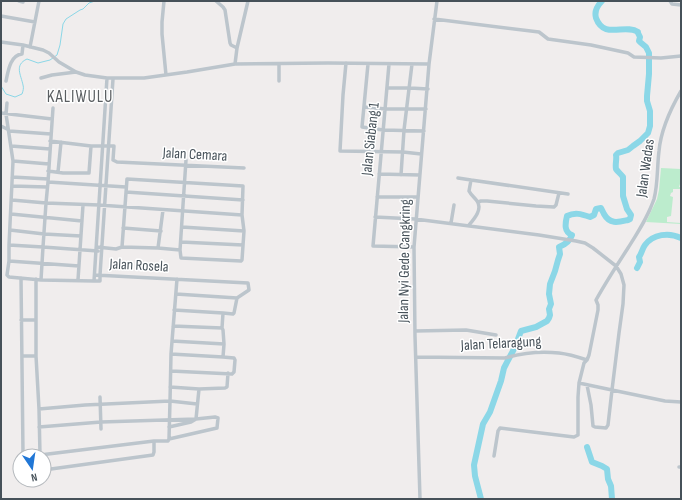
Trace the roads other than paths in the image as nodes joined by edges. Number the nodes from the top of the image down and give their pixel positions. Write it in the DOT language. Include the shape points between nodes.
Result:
graph roads {
  1 [pos="19,1"];
  2 [pos="39,1"];
  3 [pos="164,1"];
  4 [pos="216,1"];
  5 [pos="248,1"];
  6 [pos="436,1"];
  7 [pos="670,1"];
  8 [pos="23,2"];
  9 [pos="681,5"];
  10 [pos="1,16"];
  11 [pos="434,19"];
  12 [pos="35,22"];
  13 [pos="1,42"];
  14 [pos="23,45"];
  15 [pos="30,47"];
  16 [pos="237,48"];
  17 [pos="681,56"];
  18 [pos="346,63"];
  19 [pos="234,64"];
  20 [pos="279,64"];
  21 [pos="368,64"];
  22 [pos="389,64"];
  23 [pos="412,64"];
  24 [pos="429,64"];
  25 [pos="76,72"];
  26 [pos="166,75"];
  27 [pos="41,78"];
  28 [pos="107,78"];
  29 [pos="113,78"];
  30 [pos="6,81"];
  31 [pos="279,81"];
  32 [pos="387,88"];
  33 [pos="410,88"];
  34 [pos="428,89"];
  35 [pos="681,91"];
  36 [pos="7,103"];
  37 [pos="364,107"];
  38 [pos="53,108"];
  39 [pos="386,109"];
  40 [pos="407,109"];
  41 [pos="426,109"];
  42 [pos="1,113"];
  43 [pos="6,114"];
  44 [pos="52,119"];
  45 [pos="1,126"];
  46 [pos="8,130"];
  47 [pos="383,130"];
  48 [pos="404,130"];
  49 [pos="424,132"];
  50 [pos="51,134"];
  51 [pos="50,141"];
  52 [pos="61,142"];
  53 [pos="11,146"];
  54 [pos="91,146"];
  55 [pos="103,146"];
  56 [pos="109,146"];
  57 [pos="50,148"];
  58 [pos="381,152"];
  59 [pos="403,152"];
  60 [pos="422,154"];
  61 [pos="186,160"];
  62 [pos="13,162"];
  63 [pos="49,164"];
  64 [pos="186,165"];
  65 [pos="244,168"];
  66 [pos="48,171"];
  67 [pos="58,172"];
  68 [pos="379,174"];
  69 [pos="401,175"];
  70 [pos="420,175"];
  71 [pos="12,177"];
  72 [pos="458,178"];
  73 [pos="471,180"];
  74 [pos="48,181"];
  75 [pos="185,183"];
  76 [pos="101,185"];
  77 [pos="12,186"];
  78 [pos="106,186"];
  79 [pos="47,187"];
  80 [pos="126,190"];
  81 [pos="559,193"];
  82 [pos="568,194"];
  83 [pos="184,196"];
  84 [pos="377,197"];
  85 [pos="417,197"];
  86 [pos="12,200"];
  87 [pos="243,200"];
  88 [pos="478,202"];
  89 [pos="46,203"];
  90 [pos="454,204"];
  91 [pos="83,205"];
  92 [pos="99,205"];
  93 [pos="105,206"];
  94 [pos="124,207"];
  95 [pos="163,210"];
  96 [pos="183,211"];
  97 [pos="11,214"];
  98 [pos="242,215"];
  99 [pos="375,217"];
  100 [pos="45,218"];
  101 [pos="415,219"];
  102 [pos="82,221"];
  103 [pos="451,223"];
  104 [pos="467,225"];
  105 [pos="182,227"];
  106 [pos="123,228"];
  107 [pos="10,230"];
  108 [pos="160,231"];
  109 [pos="244,231"];
  110 [pos="44,234"];
  111 [pos="81,236"];
  112 [pos="181,242"];
  113 [pos="9,245"];
  114 [pos="243,245"];
  115 [pos="43,247"];
  116 [pos="122,247"];
  117 [pos="414,247"];
  118 [pos="158,248"];
  119 [pos="96,249"];
  120 [pos="102,249"];
  121 [pos="80,250"];
  122 [pos="180,250"];
  123 [pos="9,261"];
  124 [pos="42,263"];
  125 [pos="79,266"];
  126 [pos="616,266"];
  127 [pos="95,275"];
  128 [pos="100,275"];
  129 [pos="21,278"];
  130 [pos="38,279"];
  131 [pos="177,279"];
  132 [pos="78,280"];
  133 [pos="94,281"];
  134 [pos="176,294"];
  135 [pos="237,298"];
  136 [pos="174,310"];
  137 [pos="223,313"];
  138 [pos="21,320"];
  139 [pos="36,320"];
  140 [pos="173,326"];
  141 [pos="222,328"];
  142 [pos="415,331"];
  143 [pos="496,335"];
  144 [pos="172,341"];
  145 [pos="224,344"];
  146 [pos="171,354"];
  147 [pos="22,356"];
  148 [pos="36,356"];
  149 [pos="223,357"];
  150 [pos="416,357"];
  151 [pos="587,360"];
  152 [pos="171,371"];
  153 [pos="228,373"];
  154 [pos="579,383"];
  155 [pos="587,385"];
  156 [pos="170,386"];
  157 [pos="199,389"];
  158 [pos="612,390"];
  159 [pos="100,397"];
  160 [pos="170,401"];
  161 [pos="681,402"];
  162 [pos="100,404"];
  163 [pos="197,404"];
  164 [pos="39,409"];
  165 [pos="169,419"];
  166 [pos="196,419"];
  167 [pos="101,422"];
  168 [pos="39,427"];
  169 [pos="169,427"];
  170 [pos="102,429"];
  171 [pos="169,439"];
  172 [pos="154,441"];
  173 [pos="23,448"];
  174 [pos="494,456"];
  175 [pos="52,469"];
  176 [pos="420,499"];
  1 -- 8 [label="street"];
  2 -- 12 [label="street"];
  3 -- 26 [label="street" via="162,34"];
  4 -- 16 [label="street" via="225,10 230,44"];
  5 -- 16 [label="street"];
  6 -- 11 [label="street, Jalan Nyi Gede Cangkring"];
  7 -- 9 [label="street" via="672,4"];
  10 -- 12 [label="street"];
  11 -- 17 [label="street" via="534,31 548,39 591,45 628,53 634,57"];
  11 -- 24 [label="street, Jalan Nyi Gede Cangkring"];
  12 -- 15 [label="street"];
  13 -- 14 [label="street"];
  14 -- 15 [label="street"];
  14 -- 30 [label="street" via="22,54 14,57 11,63"];
  15 -- 25 [label="street" via="49,53"];
  16 -- 19 [label="street"];
  18 -- 20 [label="street"];
  18 -- 21 [label="street"];
  18 -- 58 [label="street" via="340,150"];
  19 -- 20 [label="street"];
  19 -- 26 [label="street"];
  20 -- 31 [label="street"];
  21 -- 22 [label="street"];
  21 -- 37 [label="street"];
  22 -- 23 [label="street"];
  22 -- 32 [label="street, Jalan Siabang 1"];
  23 -- 24 [label="street"];
  23 -- 33 [label="street"];
  24 -- 34 [label="street, Jalan Nyi Gede Cangkring"];
  25 -- 27 [label="street"];
  25 -- 28 [label="street"];
  26 -- 29 [label="street"];
  28 -- 29 [label="street"];
  28 -- 55 [label="street"];
  29 -- 56 [label="street"];
  32 -- 33 [label="street"];
  32 -- 39 [label="street, Jalan Siabang 1"];
  33 -- 34 [label="street"];
  33 -- 40 [label="street"];
  34 -- 41 [label="street, Jalan Nyi Gede Cangkring"];
  35 -- 126 [label="street, Jalan Wadas" via="670,109 664,127 656,188 649,211"];
  36 -- 43 [label="street"];
  37 -- 39 [label="street"];
  37 -- 47 [label="street" via="362,127"];
  38 -- 44 [label="street"];
  39 -- 40 [label="street"];
  39 -- 47 [label="street, Jalan Siabang 1"];
  40 -- 41 [label="street"];
  40 -- 48 [label="street"];
  41 -- 49 [label="street, Jalan Nyi Gede Cangkring"];
  42 -- 43 [label="street"];
  43 -- 44 [label="street"];
  43 -- 46 [label="street"];
  44 -- 50 [label="street"];
  45 -- 46 [label="street"];
  46 -- 50 [label="street"];
  46 -- 53 [label="street"];
  47 -- 48 [label="street"];
  47 -- 58 [label="street, Jalan Siabang 1"];
  48 -- 49 [label="street"];
  48 -- 59 [label="street"];
  49 -- 60 [label="street, Jalan Nyi Gede Cangkring"];
  50 -- 51 [label="street"];
  51 -- 52 [label="street"];
  51 -- 57 [label="street"];
  52 -- 54 [label="street"];
  52 -- 67 [label="street"];
  53 -- 57 [label="street"];
  53 -- 62 [label="street"];
  54 -- 55 [label="street"];
  54 -- 67 [label="street" via="89,173"];
  55 -- 56 [label="street"];
  55 -- 76 [label="street"];
  56 -- 64 [label="street, Jalan Cemara" via="114,146 115,162"];
  56 -- 78 [label="street"];
  57 -- 63 [label="street"];
  58 -- 59 [label="street"];
  58 -- 68 [label="street, Jalan Siabang 1"];
  59 -- 60 [label="street"];
  59 -- 69 [label="street"];
  60 -- 70 [label="street, Jalan Nyi Gede Cangkring"];
  61 -- 64 [label="street"];
  62 -- 63 [label="street"];
  62 -- 71 [label="street"];
  63 -- 66 [label="street"];
  64 -- 65 [label="street, Jalan Cemara"];
  64 -- 75 [label="street"];
  66 -- 67 [label="street"];
  66 -- 74 [label="street"];
  68 -- 69 [label="street"];
  68 -- 84 [label="street, Jalan Siabang 1"];
  69 -- 70 [label="street"];
  70 -- 85 [label="street, Jalan Nyi Gede Cangkring"];
  71 -- 74 [label="street"];
  71 -- 77 [label="street"];
  72 -- 73 [label="street"];
  73 -- 81 [label="street"];
  73 -- 88 [label="street" via="469,191"];
  74 -- 76 [label="street"];
  74 -- 79 [label="street"];
  75 -- 80 [label="street" via="127,179"];
  75 -- 83 [label="street"];
  75 -- 87 [label="street" via="242,186"];
  76 -- 78 [label="street"];
  76 -- 92 [label="street"];
  77 -- 79 [label="street"];
  77 -- 86 [label="street"];
  78 -- 80 [label="street"];
  78 -- 93 [label="street"];
  79 -- 89 [label="street"];
  80 -- 83 [label="street"];
  80 -- 94 [label="street"];
  81 -- 82 [label="street"];
  81 -- 88 [label="street" via="554,207 481,200"];
  83 -- 87 [label="street"];
  83 -- 96 [label="street"];
  84 -- 85 [label="street"];
  84 -- 99 [label="street, Jalan Siabang 1"];
  85 -- 101 [label="street, Jalan Nyi Gede Cangkring"];
  86 -- 89 [label="street"];
  86 -- 97 [label="street"];
  87 -- 98 [label="street"];
  88 -- 104 [label="street" via="479,209"];
  89 -- 91 [label="street"];
  89 -- 100 [label="street"];
  90 -- 103 [label="street"];
  91 -- 92 [label="street"];
  91 -- 102 [label="street"];
  92 -- 93 [label="street"];
  92 -- 119 [label="street"];
  93 -- 94 [label="street"];
  93 -- 120 [label="street"];
  94 -- 95 [label="street"];
  94 -- 106 [label="street"];
  95 -- 96 [label="street"];
  95 -- 108 [label="street"];
  96 -- 98 [label="street"];
  96 -- 105 [label="street"];
  97 -- 100 [label="street"];
  97 -- 107 [label="street"];
  98 -- 109 [label="street"];
  99 -- 101 [label="street"];
  99 -- 117 [label="street, Jalan Siabang 1" via="373,246"];
  100 -- 102 [label="street"];
  100 -- 110 [label="street"];
  101 -- 103 [label="street"];
  101 -- 117 [label="street, Jalan Nyi Gede Cangkring"];
  102 -- 111 [label="street"];
  103 -- 104 [label="street"];
  104 -- 126 [label="street" via="585,243"];
  105 -- 109 [label="street"];
  105 -- 112 [label="street"];
  106 -- 108 [label="street"];
  106 -- 116 [label="street"];
  107 -- 110 [label="street"];
  107 -- 113 [label="street"];
  108 -- 118 [label="street"];
  109 -- 114 [label="street"];
  110 -- 111 [label="street"];
  110 -- 115 [label="street"];
  111 -- 121 [label="street"];
  112 -- 114 [label="street"];
  112 -- 122 [label="street"];
  113 -- 115 [label="street"];
  113 -- 123 [label="street"];
  114 -- 122 [label="street" via="241,262 181,258"];
  115 -- 121 [label="street"];
  115 -- 124 [label="street"];
  116 -- 118 [label="street"];
  116 -- 120 [label="street"];
  117 -- 142 [label="street, Jalan Nyi Gede Cangkring"];
  118 -- 122 [label="street"];
  119 -- 120 [label="street"];
  119 -- 121 [label="street"];
  119 -- 127 [label="street"];
  120 -- 128 [label="street"];
  121 -- 125 [label="street"];
  123 -- 124 [label="street"];
  123 -- 129 [label="street" via="8,276"];
  124 -- 125 [label="street"];
  124 -- 130 [label="street"];
  125 -- 132 [label="street"];
  126 -- 151 [label="street, Jalan Wadas" via="596,300 598,310"];
  126 -- 158 [label="street" via="621,274 624,304"];
  127 -- 128 [label="street, Jalan Rosela"];
  127 -- 133 [label="street"];
  128 -- 131 [label="street, Jalan Rosela"];
  128 -- 133 [label="street" via="100,281"];
  129 -- 130 [label="street"];
  129 -- 138 [label="street"];
  130 -- 132 [label="street"];
  130 -- 139 [label="street"];
  131 -- 134 [label="street"];
  131 -- 135 [label="street, Jalan Rosela" via="248,282 249,290"];
  132 -- 133 [label="street"];
  134 -- 135 [label="street"];
  134 -- 136 [label="street"];
  135 -- 137 [label="street" via="234,314"];
  136 -- 137 [label="street"];
  136 -- 140 [label="street"];
  137 -- 141 [label="street"];
  138 -- 139 [label="street"];
  138 -- 147 [label="street"];
  139 -- 148 [label="street"];
  140 -- 141 [label="street"];
  140 -- 144 [label="street"];
  141 -- 145 [label="street"];
  142 -- 143 [label="street" via="468,330"];
  142 -- 150 [label="street, Jalan Nyi Gede Cangkring"];
  144 -- 145 [label="street"];
  144 -- 146 [label="street"];
  145 -- 149 [label="street"];
  146 -- 149 [label="street"];
  146 -- 152 [label="street"];
  147 -- 148 [label="street"];
  147 -- 173 [label="street"];
  148 -- 164 [label="street"];
  149 -- 153 [label="street" via="235,360 234,372"];
  150 -- 151 [label="street, Jalan Telaragung" via="505,358 552,352"];
  150 -- 176 [label="street, Jalan Nyi Gede Cangkring"];
  151 -- 154 [label="street, Jalan Wadas"];
  152 -- 153 [label="street"];
  152 -- 156 [label="street"];
  153 -- 157 [label="street" via="227,388"];
  154 -- 155 [label="street"];
  154 -- 174 [label="street, Jalan Wadas" via="578,436 500,428"];
  155 -- 158 [label="street"];
  155 -- 158 [label="street" via="592,424 595,427 608,426"];
  156 -- 157 [label="street"];
  156 -- 160 [label="street"];
  157 -- 163 [label="street"];
  158 -- 161 [label="street"];
  159 -- 162 [label="street"];
  160 -- 162 [label="street"];
  160 -- 163 [label="street"];
  160 -- 165 [label="street"];
  162 -- 164 [label="street"];
  162 -- 167 [label="street"];
  163 -- 166 [label="street"];
  164 -- 168 [label="street"];
  165 -- 166 [label="street"];
  165 -- 167 [label="street"];
  165 -- 169 [label="street"];
  166 -- 169 [label="street"];
  166 -- 171 [label="street" via="217,417 218,427"];
  167 -- 168 [label="street"];
  167 -- 170 [label="street"];
  168 -- 172 [label="street" via="40,455"];
  169 -- 171 [label="street"];
  171 -- 172 [label="street"];
  172 -- 175 [label="street" via="153,455"];
}
